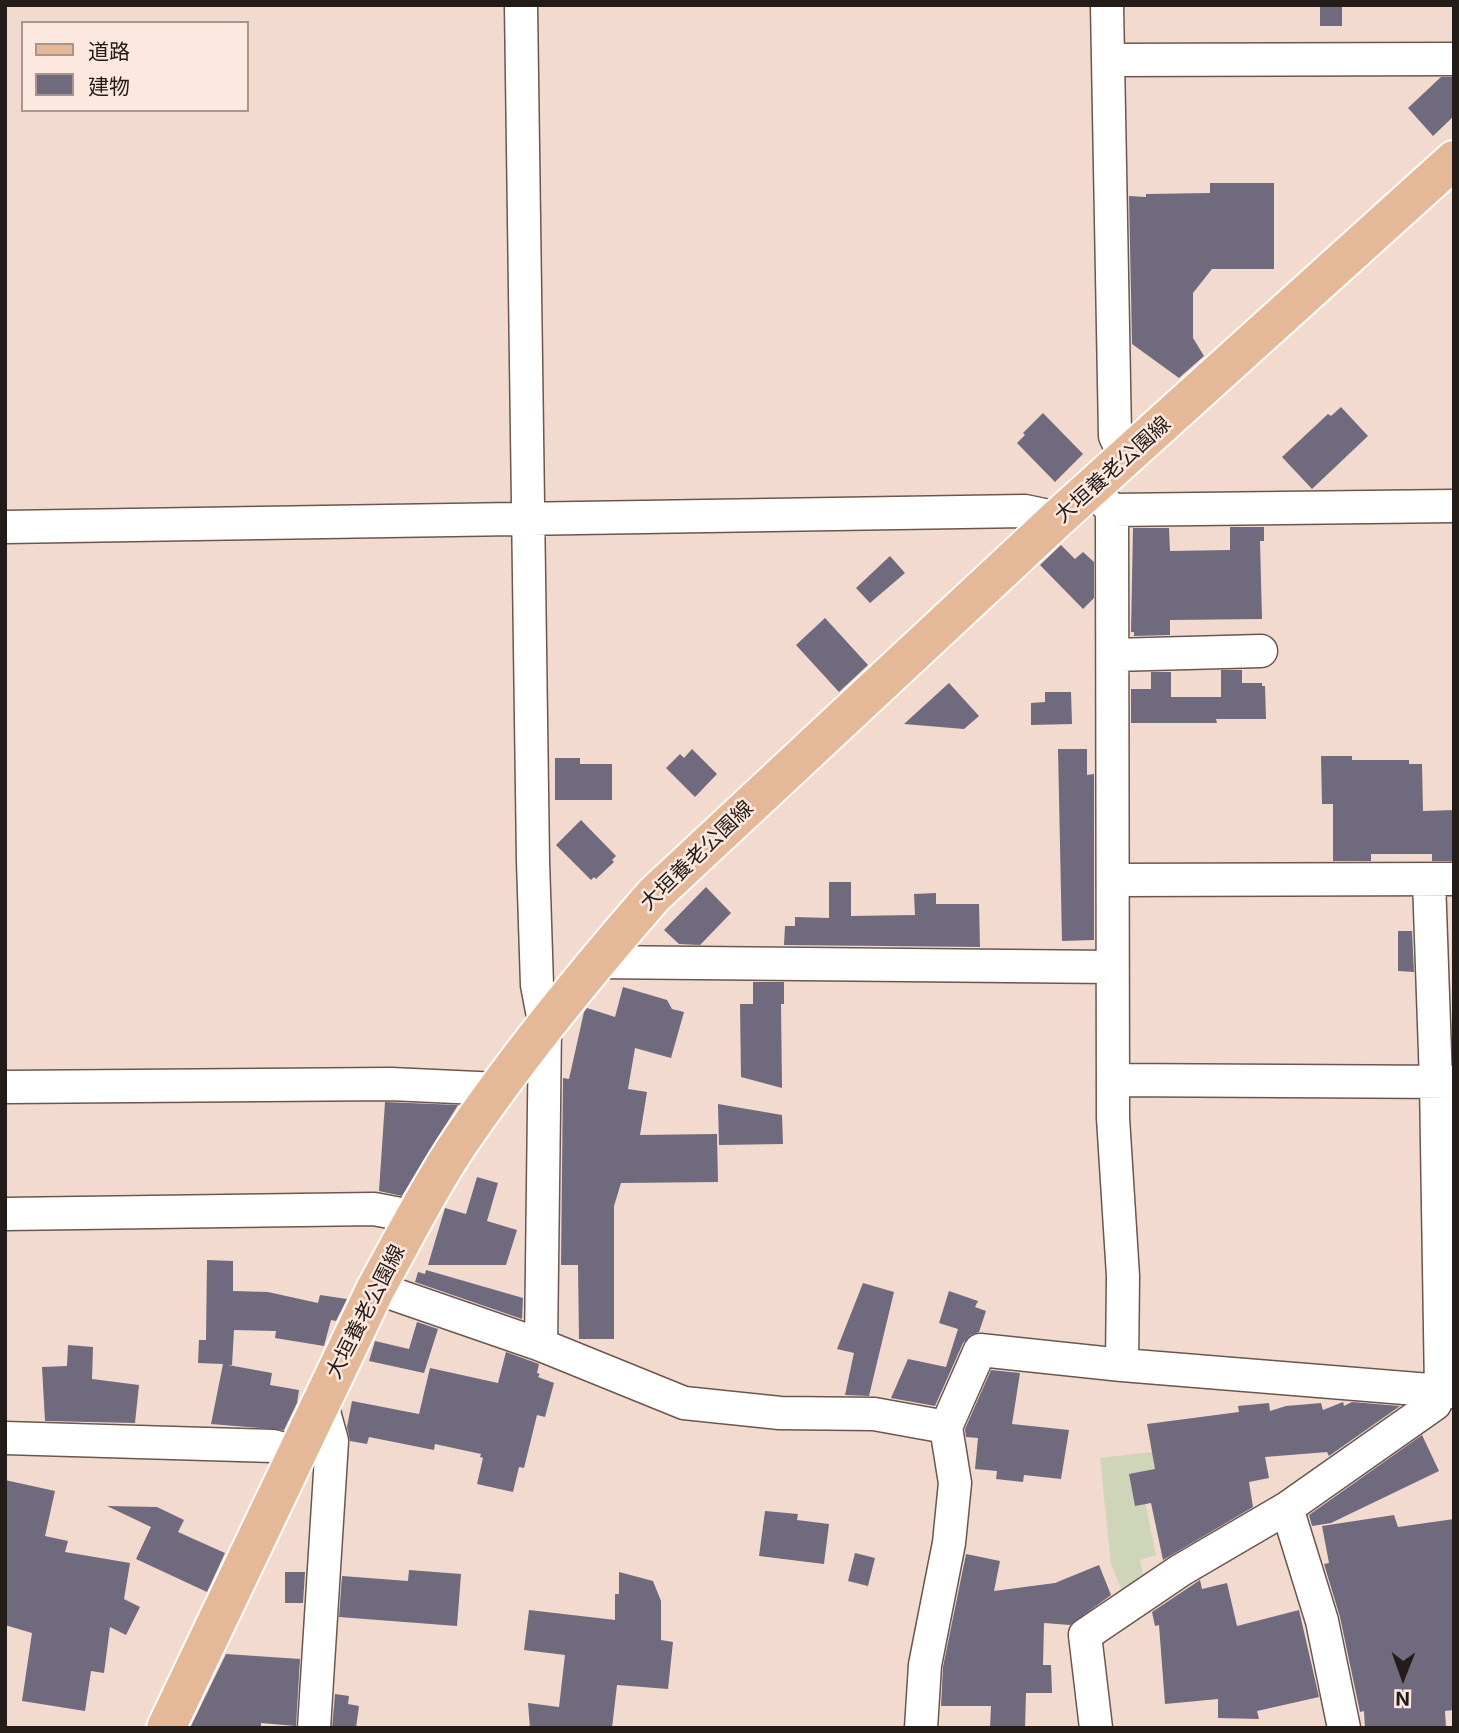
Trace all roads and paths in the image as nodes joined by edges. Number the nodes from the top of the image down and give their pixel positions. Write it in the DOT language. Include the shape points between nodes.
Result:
graph roads {
  1 [pos="521,5"];
  2 [pos="1107,5"];
  3 [pos="1454,59"];
  4 [pos="1108,60"];
  5 [pos="1454,160"];
  6 [pos="1126,459"];
  7 [pos="1102,499"];
  8 [pos="1454,506"];
  9 [pos="528,518"];
  10 [pos="1058,518"];
  11 [pos="5,527"];
  12 [pos="1261,651"];
  13 [pos="1113,655"];
  14 [pos="1441,879"];
  15 [pos="1114,880"];
  16 [pos="595,962"];
  17 [pos="1112,967"];
  18 [pos="545,1027"];
  19 [pos="1113,1080"];
  20 [pos="1445,1082"];
  21 [pos="5,1087"];
  22 [pos="499,1089"];
  23 [pos="5,1214"];
  24 [pos="416,1217"];
  25 [pos="376,1287"];
  26 [pos="541,1345"];
  27 [pos="1122,1365"];
  28 [pos="1449,1388"];
  29 [pos="321,1401"];
  30 [pos="946,1427"];
  31 [pos="5,1438"];
  32 [pos="296,1452"];
  33 [pos="1287,1508"];
  34 [pos="166,1728"];
  35 [pos="314,1728"];
  36 [pos="922,1728"];
  37 [pos="1096,1728"];
  38 [pos="1345,1728"];
  1 -- 9 [label="street"];
  2 -- 4 [label="street"];
  3 -- 4 [label="street"];
  4 -- 6 [label="street" via="1115,436"];
  5 -- 6 [label="main road, 大垣養老公園線"];
  6 -- 7 [label="main road, 大垣養老公園線"];
  7 -- 8 [label="street"];
  7 -- 10 [label="main road, 大垣養老公園線"];
  7 -- 13 [label="street"];
  9 -- 10 [label="street" via="1025,511"];
  9 -- 11 [label="street"];
  9 -- 18 [label="street" via="537,985"];
  10 -- 16 [label="main road, 大垣養老公園線" via="654,895"];
  12 -- 13 [label="street"];
  13 -- 15 [label="street"];
  14 -- 15 [label="street"];
  14 -- 20 [label="street"];
  15 -- 17 [label="street"];
  16 -- 17 [label="street"];
  16 -- 18 [label="main road, 大垣養老公園線"];
  17 -- 19 [label="street"];
  18 -- 22 [label="main road, 大垣養老公園線"];
  18 -- 26 [label="street"];
  19 -- 20 [label="street"];
  19 -- 27 [label="street" via="1123,1276"];
  20 -- 28 [label="street"];
  21 -- 22 [label="street" via="391,1084"];
  22 -- 24 [label="main road, 大垣養老公園線" via="458,1144"];
  23 -- 24 [label="street" via="374,1209"];
  24 -- 25 [label="main road, 大垣養老公園線"];
  25 -- 26 [label="street"];
  25 -- 29 [label="main road, 大垣養老公園線"];
  26 -- 30 [label="street" via="684,1403 780,1413 874,1414"];
  27 -- 28 [label="street"];
  27 -- 30 [label="street" via="980,1350"];
  28 -- 33 [label="street" via="1435,1404"];
  29 -- 32 [label="main road, 大垣養老公園線"];
  29 -- 35 [label="street" via="332,1441"];
  30 -- 36 [label="street" via="955,1483 949,1543 925,1665"];
  31 -- 32 [label="street" via="273,1447"];
  32 -- 34 [label="main road, 大垣養老公園線"];
  33 -- 37 [label="street" via="1181,1570 1085,1635"];
  33 -- 38 [label="street" via="1322,1621"];
}
